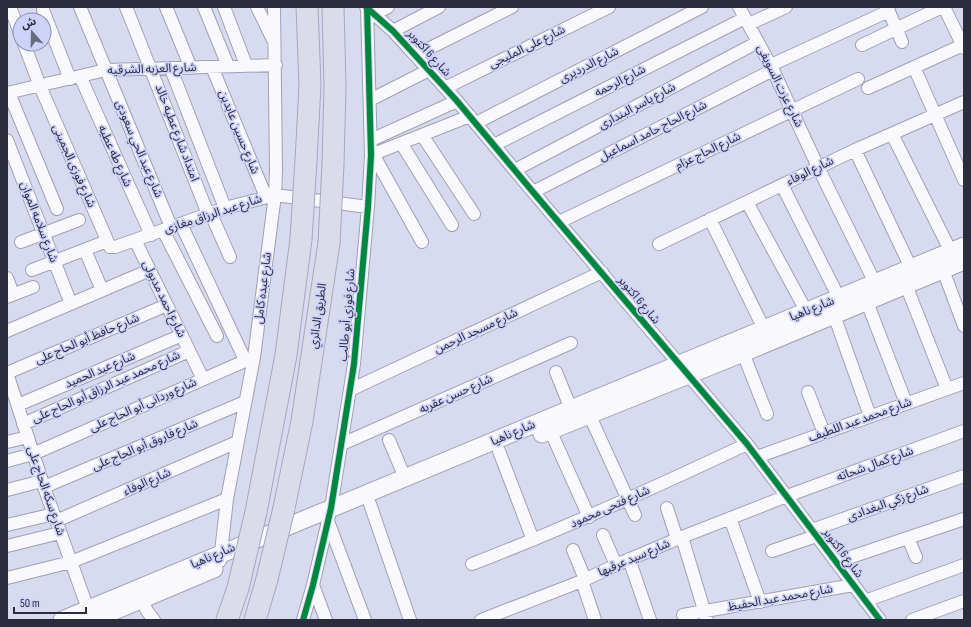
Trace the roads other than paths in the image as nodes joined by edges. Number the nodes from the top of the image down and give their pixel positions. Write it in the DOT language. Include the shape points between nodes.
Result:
graph roads {
  1 [pos="81,7"];
  2 [pos="126,7"];
  3 [pos="166,7"];
  4 [pos="204,7"];
  5 [pos="224,7"];
  6 [pos="257,7"];
  7 [pos="274,7"];
  8 [pos="307,7"];
  9 [pos="388,7"];
  10 [pos="438,7"];
  11 [pos="512,7"];
  12 [pos="609,7"];
  13 [pos="702,7"];
  14 [pos="739,7"];
  15 [pos="786,7"];
  16 [pos="943,7"];
  17 [pos="369,9"];
  18 [pos="888,9"];
  19 [pos="43,10"];
  20 [pos="333,12"];
  21 [pos="747,21"];
  22 [pos="896,28"];
  23 [pos="393,31"];
  24 [pos="758,42"];
  25 [pos="902,42"];
  26 [pos="862,45"];
  27 [pos="275,46"];
  28 [pos="963,46"];
  29 [pos="27,52"];
  30 [pos="416,55"];
  31 [pos="246,65"];
  32 [pos="276,65"];
  33 [pos="228,66"];
  34 [pos="212,67"];
  35 [pos="914,67"];
  36 [pos="191,68"];
  37 [pos="772,68"];
  38 [pos="152,69"];
  39 [pos="171,69"];
  40 [pos="106,70"];
  41 [pos="429,70"];
  42 [pos="75,77"];
  43 [pos="858,79"];
  44 [pos="40,86"];
  45 [pos="446,88"];
  46 [pos="868,88"];
  47 [pos="8,93"];
  48 [pos="370,100"];
  49 [pos="457,101"];
  50 [pos="964,102"];
  51 [pos="792,111"];
  52 [pos="936,115"];
  53 [pos="473,119"];
  54 [pos="892,134"];
  55 [pos="422,135"];
  56 [pos="7,140"];
  57 [pos="371,140"];
  58 [pos="401,143"];
  59 [pos="494,144"];
  60 [pos="855,150"];
  61 [pos="372,154"];
  62 [pos="818,168"];
  63 [pos="515,170"];
  64 [pos="964,180"];
  65 [pos="782,185"];
  66 [pos="533,192"];
  67 [pos="270,196"];
  68 [pos="747,202"];
  69 [pos="368,207"];
  70 [pos="225,208"];
  71 [pos="56,209"];
  72 [pos="210,214"];
  73 [pos="474,214"];
  74 [pos="710,219"];
  75 [pos="79,220"];
  76 [pos="559,222"];
  77 [pos="452,225"];
  78 [pos="172,227"];
  79 [pos="43,233"];
  80 [pos="151,235"];
  81 [pos="135,240"];
  82 [pos="21,242"];
  83 [pos="422,242"];
  84 [pos="108,243"];
  85 [pos="658,244"];
  86 [pos="86,250"];
  87 [pos="960,253"];
  88 [pos="230,257"];
  89 [pos="54,262"];
  90 [pos="911,268"];
  91 [pos="32,270"];
  92 [pos="150,270"];
  93 [pos="943,270"];
  94 [pos="602,272"];
  95 [pos="7,278"];
  96 [pos="875,283"];
  97 [pos="906,285"];
  98 [pos="33,287"];
  99 [pos="102,290"];
  100 [pos="10,295"];
  101 [pos="839,298"];
  102 [pos="867,302"];
  103 [pos="71,304"];
  104 [pos="167,306"];
  105 [pos="834,315"];
  106 [pos="809,318"];
  107 [pos="964,326"];
  108 [pos="764,329"];
  109 [pos="7,331"];
  110 [pos="182,335"];
  111 [pos="216,336"];
  112 [pos="571,343"];
  113 [pos="189,351"];
  114 [pos="743,353"];
  115 [pos="250,359"];
  116 [pos="683,370"];
  117 [pos="556,372"];
  118 [pos="7,373"];
  119 [pos="203,379"];
  120 [pos="964,383"];
  121 [pos="946,389"];
  122 [pos="350,390"];
  123 [pos="808,392"];
  124 [pos="245,402"];
  125 [pos="906,403"];
  126 [pos="18,405"];
  127 [pos="571,409"];
  128 [pos="589,414"];
  129 [pos="767,414"];
  130 [pos="870,416"];
  131 [pos="23,424"];
  132 [pos="550,430"];
  133 [pos="964,431"];
  134 [pos="824,433"];
  135 [pos="525,435"];
  136 [pos="28,437"];
  137 [pos="389,440"];
  138 [pos="7,442"];
  139 [pos="237,442"];
  140 [pos="342,444"];
  141 [pos="747,444"];
  142 [pos="499,451"];
  143 [pos="33,454"];
  144 [pos="757,457"];
  145 [pos="7,461"];
  146 [pos="964,476"];
  147 [pos="405,478"];
  148 [pos="43,484"];
  149 [pos="7,490"];
  150 [pos="787,496"];
  151 [pos="227,499"];
  152 [pos="628,500"];
  153 [pos="370,504"];
  154 [pos="666,508"];
  155 [pos="635,515"];
  156 [pos="589,516"];
  157 [pos="329,517"];
  158 [pos="730,518"];
  159 [pos="964,519"];
  160 [pos="57,522"];
  161 [pos="7,525"];
  162 [pos="814,533"];
  163 [pos="603,535"];
  164 [pos="679,538"];
  165 [pos="908,538"];
  166 [pos="534,540"];
  167 [pos="7,546"];
  168 [pos="573,550"];
  169 [pos="772,551"];
  170 [pos="916,557"];
  171 [pos="629,559"];
  172 [pos="221,560"];
  173 [pos="71,562"];
  174 [pos="836,562"];
  175 [pos="472,564"];
  176 [pos="616,565"];
  177 [pos="964,565"];
  178 [pos="7,578"];
  179 [pos="583,580"];
  180 [pos="313,585"];
  181 [pos="853,585"];
  182 [pos="142,600"];
  183 [pos="865,601"];
  184 [pos="964,601"];
  185 [pos="760,602"];
  186 [pos="90,615"];
  187 [pos="683,615"];
  188 [pos="706,615"];
  189 [pos="62,620"];
  190 [pos="154,620"];
  191 [pos="228,620"];
  192 [pos="255,620"];
  193 [pos="303,620"];
  194 [pos="326,620"];
  195 [pos="365,620"];
  196 [pos="410,620"];
  197 [pos="481,620"];
  198 [pos="595,620"];
  199 [pos="650,620"];
  200 [pos="880,620"];
  201 [pos="912,620"];
  1 -- 40 [label="street, شارع عبد الحي سعودى"];
  2 -- 38 [label="street, امتداد شارع عطيه خالد"];
  3 -- 36 [label="street"];
  4 -- 33 [label="street"];
  5 -- 31 [label="street"];
  6 -- 27 [label="street"];
  7 -- 27 [label="street, شارع عبده كامل"];
  8 -- 191 [label="highway, bridge" via="310,85 301,239 286,354 256,512"];
  9 -- 17 [label="street"];
  10 -- 23 [label="street"];
  11 -- 30 [label="street"];
  12 -- 45 [label="street, شارع على المليجى"];
  13 -- 53 [label="street, شارع الدرديرى"];
  14 -- 21 [label="street, شارع عزت السويفى"];
  15 -- 21 [label="street, شارع الرحمه"];
  16 -- 22 [label="street"];
  16 -- 28 [label="street"];
  17 -- 23 [label="street, شارع 6 اكتوبر"];
  17 -- 48 [label="street, شارع فوزي أبو طالب"];
  18 -- 22 [label="street"];
  18 -- 37 [label="street, شارع الحاج حامد اسماعيل"];
  19 -- 42 [label="street, شارع طه عطيه"];
  20 -- 192 [label="highway, الطريق الدائري, bridge" via="335,86 329,244 302,421 284,508"];
  21 -- 24 [label="street, شارع عزت السويفى"];
  21 -- 59 [label="street, شارع الرحمه"];
  22 -- 25 [label="street"];
  22 -- 26 [label="street"];
  23 -- 30 [label="street, شارع 6 اكتوبر"];
  24 -- 37 [label="street, شارع عزت السويفى"];
  24 -- 63 [label="street, شارع ياسر البندارى"];
  27 -- 32 [label="street, شارع عبده كامل"];
  28 -- 35 [label="street"];
  29 -- 44 [label="street, شارع فوزى الجمينى"];
  30 -- 41 [label="street, شارع 6 اكتوبر"];
  31 -- 32 [label="street, شارع العزبه الشرقيه"];
  31 -- 33 [label="street, شارع العزبه الشرقيه"];
  32 -- 67 [label="street, شارع عبده كامل" via="276,170"];
  33 -- 34 [label="street, شارع العزبه الشرقيه"];
  34 -- 36 [label="street, شارع العزبه الشرقيه"];
  34 -- 67 [label="street, شارع حسين عابدين"];
  35 -- 46 [label="street"];
  35 -- 52 [label="street"];
  36 -- 39 [label="street, شارع العزبه الشرقيه"];
  37 -- 51 [label="street, شارع عزت السويفى"];
  37 -- 66 [label="street, شارع الحاج حامد اسماعيل"];
  38 -- 39 [label="street, شارع العزبه الشرقيه"];
  38 -- 40 [label="street, شارع العزبه الشرقيه"];
  38 -- 72 [label="street, امتداد شارع عطيه خالد"];
  39 -- 70 [label="street"];
  40 -- 42 [label="street, شارع العزبه الشرقيه"];
  40 -- 78 [label="street, شارع عبد الحي سعودى"];
  41 -- 45 [label="street, شارع 6 اكتوبر"];
  41 -- 48 [label="street"];
  42 -- 44 [label="street, شارع العزبه الشرقيه"];
  42 -- 80 [label="street, شارع طه عطيه"];
  43 -- 51 [label="street, شارع الحاج عزام"];
  44 -- 47 [label="street, شارع العزبه الشرقيه"];
  44 -- 84 [label="street, شارع فوزى الجمينى"];
  45 -- 49 [label="street, شارع 6 اكتوبر"];
  47 -- 71 [label="street"];
  48 -- 57 [label="street, شارع فوزي أبو طالب"];
  49 -- 53 [label="street, شارع 6 اكتوبر"];
  49 -- 57 [label="street"];
  50 -- 52 [label="street, شارع الوفاء"];
  51 -- 62 [label="street, شارع عزت السويفى"];
  51 -- 76 [label="street, شارع الحاج عزام"];
  52 -- 54 [label="street, شارع الوفاء"];
  52 -- 64 [label="street"];
  53 -- 55 [label="street, شارع الدرديرى"];
  53 -- 59 [label="street, شارع 6 اكتوبر"];
  54 -- 60 [label="street, شارع الوفاء"];
  54 -- 87 [label="street"];
  55 -- 58 [label="street, شارع الدرديرى"];
  55 -- 73 [label="street"];
  56 -- 79 [label="street, شارع سلامه الموان"];
  57 -- 61 [label="street, شارع فوزي أبو طالب"];
  58 -- 61 [label="street, شارع الدرديرى"];
  58 -- 77 [label="street"];
  59 -- 63 [label="street, شارع 6 اكتوبر"];
  60 -- 62 [label="street, شارع الوفاء"];
  60 -- 90 [label="street"];
  61 -- 69 [label="street, شارع فوزي أبو طالب"];
  61 -- 83 [label="street"];
  62 -- 65 [label="street, شارع الوفاء"];
  62 -- 96 [label="street, شارع عزت السويفى"];
  63 -- 66 [label="street, شارع 6 اكتوبر"];
  65 -- 68 [label="street, شارع الوفاء"];
  65 -- 101 [label="street"];
  66 -- 76 [label="street, شارع 6 اكتوبر"];
  67 -- 69 [label="street, شارع عبد الرزاق مغازى"];
  67 -- 70 [label="street, شارع عبد الرزاق مغازى"];
  67 -- 115 [label="street, شارع عبده كامل"];
  68 -- 74 [label="street, شارع الوفاء"];
  68 -- 106 [label="street"];
  69 -- 122 [label="street, شارع فوزي أبو طالب"];
  70 -- 72 [label="street, شارع عبد الرزاق مغازى"];
  72 -- 78 [label="street, شارع عبد الرزاق مغازى"];
  72 -- 88 [label="street, امتداد شارع عطيه خالد"];
  74 -- 85 [label="street, شارع الوفاء"];
  74 -- 108 [label="street"];
  75 -- 79 [label="street"];
  76 -- 94 [label="street, شارع 6 اكتوبر"];
  78 -- 80 [label="street, شارع عبد الرزاق مغازى"];
  78 -- 111 [label="street"];
  78 -- 115 [label="street"];
  79 -- 82 [label="street"];
  79 -- 89 [label="street, شارع سلامه الموان"];
  80 -- 81 [label="street, شارع عبد الرزاق مغازى"];
  81 -- 84 [label="street, شارع عبد الرزاق مغازى" via="112,247"];
  81 -- 92 [label="street, شارع احمد مدبولى"];
  84 -- 86 [label="street, شارع عبد الرزاق مغازى"];
  86 -- 89 [label="street, شارع عبد الرزاق مغازى"];
  86 -- 99 [label="street"];
  87 -- 90 [label="main road, شارع ناهيا"];
  87 -- 93 [label="main road, شارع ناهيا"];
  89 -- 91 [label="street, شارع عبد الرزاق مغازى"];
  89 -- 103 [label="street, شارع سلامه الموان"];
  90 -- 96 [label="main road, شارع ناهيا"];
  92 -- 99 [label="street"];
  92 -- 104 [label="street, شارع احمد مدبولى"];
  93 -- 97 [label="main road, شارع ناهيا"];
  93 -- 107 [label="street"];
  94 -- 116 [label="street, شارع 6 اكتوبر"];
  94 -- 122 [label="street, شارع مسجد الرحمن"];
  95 -- 100 [label="street"];
  96 -- 101 [label="main road, شارع ناهيا"];
  97 -- 102 [label="main road, شارع ناهيا"];
  97 -- 121 [label="street"];
  98 -- 100 [label="street"];
  99 -- 103 [label="street"];
  101 -- 106 [label="main road, شارع ناهيا"];
  102 -- 105 [label="main road, شارع ناهيا"];
  102 -- 125 [label="street"];
  103 -- 109 [label="street"];
  104 -- 110 [label="street, شارع احمد مدبولى"];
  104 -- 118 [label="street, شارع حافظ أبو الحاج على"];
  105 -- 106 [label="main road, شارع ناهيا"];
  105 -- 130 [label="street"];
  106 -- 108 [label="main road, شارع ناهيا"];
  106 -- 114 [label="main road, شارع ناهيا"];
  108 -- 116 [label="main road, شارع ناهيا"];
  110 -- 113 [label="street, شارع احمد مدبولى"];
  110 -- 126 [label="street, شارع عبد الحميد"];
  112 -- 140 [label="street, شارع حسن عقربه"];
  113 -- 119 [label="street, شارع احمد مدبولى"];
  113 -- 131 [label="street, شارع محمد عبد الرزاق أبو الحاج على"];
  114 -- 116 [label="main road, شارع ناهيا"];
  114 -- 129 [label="street"];
  115 -- 119 [label="street, شارع وردانى أبو الحاج على"];
  115 -- 124 [label="street, شارع عبده كامل"];
  116 -- 127 [label="main road, شارع ناهيا"];
  116 -- 128 [label="main road, شارع ناهيا"];
  116 -- 141 [label="street, شارع 6 اكتوبر"];
  117 -- 127 [label="street"];
  118 -- 126 [label="street, شارع سكه الحاج على"];
  119 -- 143 [label="street, شارع وردانى أبو الحاج على"];
  120 -- 121 [label="street, شارع محمد عبد اللطيف"];
  121 -- 125 [label="street, شارع محمد عبد اللطيف"];
  122 -- 140 [label="street, شارع فوزي أبو طالب"];
  123 -- 134 [label="street"];
  124 -- 139 [label="street, شارع عبده كامل"];
  124 -- 148 [label="street, شارع فاروق أبو الحاج على"];
  125 -- 130 [label="street, شارع محمد عبد اللطيف"];
  126 -- 131 [label="street, شارع سكه الحاج على"];
  127 -- 135 [label="main road, شارع ناهيا"];
  128 -- 132 [label="main road, شارع ناهيا"];
  128 -- 152 [label="street"];
  130 -- 134 [label="street, شارع محمد عبد اللطيف"];
  131 -- 136 [label="street, شارع سكه الحاج على"];
  132 -- 135 [label="main road, شارع ناهيا"];
  132 -- 156 [label="street"];
  133 -- 150 [label="street, شارع كمال شحاته"];
  134 -- 144 [label="street, شارع محمد عبد اللطيف"];
  135 -- 142 [label="main road, شارع ناهيا"];
  135 -- 147 [label="main road, شارع ناهيا"];
  136 -- 138 [label="street"];
  136 -- 143 [label="street, شارع سكه الحاج على"];
  137 -- 147 [label="street"];
  139 -- 151 [label="street, شارع عبده كامل"];
  139 -- 160 [label="street, شارع الوفاء"];
  140 -- 157 [label="street, شارع فوزي أبو طالب"];
  141 -- 144 [label="street, شارع 6 اكتوبر"];
  141 -- 152 [label="street, شارع فتحى محمود"];
  142 -- 153 [label="main road, شارع ناهيا"];
  142 -- 166 [label="street"];
  143 -- 145 [label="street, شارع وردانى أبو الحاج على"];
  143 -- 148 [label="street, شارع سكه الحاج على"];
  144 -- 150 [label="street, شارع 6 اكتوبر"];
  146 -- 162 [label="street, شارع زكي البغدادى"];
  147 -- 157 [label="main road, شارع ناهيا"];
  148 -- 149 [label="street, شارع فاروق أبو الحاج على"];
  148 -- 160 [label="street, شارع سكه الحاج على"];
  150 -- 158 [label="street, شارع سيد عرقبها"];
  150 -- 162 [label="street, شارع 6 اكتوبر"];
  151 -- 172 [label="street, شارع عبده كامل"];
  151 -- 173 [label="street"];
  152 -- 155 [label="street"];
  152 -- 156 [label="street, شارع فتحى محمود"];
  153 -- 157 [label="main road, شارع ناهيا"];
  153 -- 196 [label="street"];
  154 -- 164 [label="street"];
  156 -- 166 [label="street, شارع فتحى محمود"];
  157 -- 172 [label="main road, شارع ناهيا"];
  157 -- 180 [label="street, شارع فوزي أبو طالب"];
  157 -- 195 [label="street"];
  158 -- 164 [label="street, شارع سيد عرقبها"];
  158 -- 185 [label="street"];
  159 -- 165 [label="street"];
  160 -- 161 [label="street"];
  160 -- 167 [label="street"];
  160 -- 173 [label="street, شارع سكه الحاج على"];
  162 -- 169 [label="street, شارع زكي البغدادى"];
  162 -- 174 [label="street, شارع 6 اكتوبر"];
  163 -- 176 [label="street"];
  164 -- 171 [label="street, شارع سيد عرقبها"];
  164 -- 188 [label="street"];
  165 -- 170 [label="street"];
  165 -- 174 [label="street"];
  166 -- 175 [label="street, شارع فتحى محمود"];
  168 -- 179 [label="street"];
  171 -- 176 [label="street, شارع سيد عرقبها"];
  171 -- 199 [label="street"];
  172 -- 182 [label="main road, شارع ناهيا"];
  172 -- 186 [label="main road, شارع ناهيا"];
  173 -- 178 [label="street"];
  173 -- 186 [label="street, شارع سكه الحاج على"];
  174 -- 181 [label="street, شارع 6 اكتوبر"];
  176 -- 179 [label="street, شارع سيد عرقبها"];
  177 -- 183 [label="street"];
  179 -- 197 [label="street, شارع سيد عرقبها"];
  179 -- 198 [label="street"];
  180 -- 193 [label="street, شارع فوزي أبو طالب"];
  180 -- 194 [label="street"];
  181 -- 183 [label="street, شارع 6 اكتوبر"];
  181 -- 185 [label="street, شارع محمد عبد الحفيظ"];
  182 -- 186 [label="main road, شارع ناهيا"];
  182 -- 190 [label="street"];
  183 -- 200 [label="street, شارع 6 اكتوبر"];
  184 -- 201 [label="street"];
  185 -- 188 [label="street, شارع محمد عبد الحفيظ"];
  186 -- 189 [label="main road, شارع ناهيا"];
  187 -- 188 [label="street, شارع محمد عبد الحفيظ"];
}
